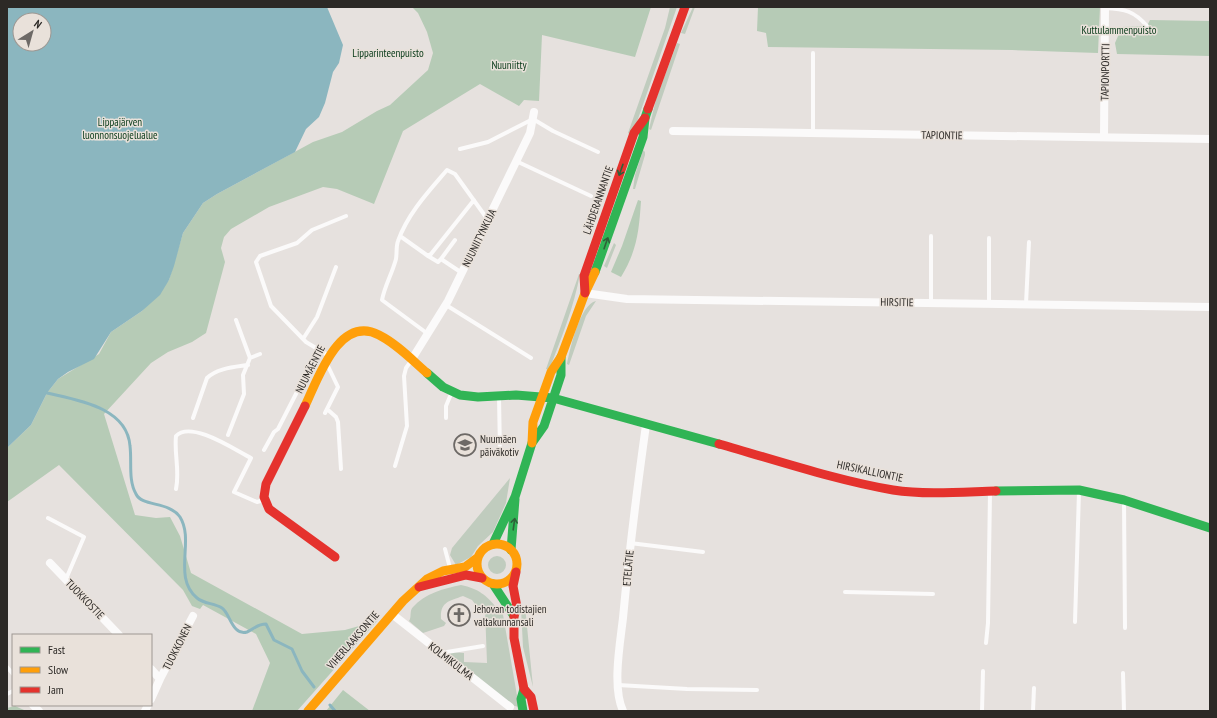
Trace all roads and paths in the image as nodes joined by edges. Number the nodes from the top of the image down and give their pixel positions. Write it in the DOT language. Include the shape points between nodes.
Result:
graph roads {
  1 [pos="685,7"];
  2 [pos="1105,8"];
  3 [pos="1147,26"];
  4 [pos="814,54"];
  5 [pos="533,115"];
  6 [pos="673,131"];
  7 [pos="813,133"];
  8 [pos="1104,138"];
  9 [pos="1210,139"];
  10 [pos="460,149"];
  11 [pos="598,152"];
  12 [pos="516,161"];
  13 [pos="591,196"];
  14 [pos="474,200"];
  15 [pos="346,216"];
  16 [pos="488,220"];
  17 [pos="400,236"];
  18 [pos="931,236"];
  19 [pos="989,238"];
  20 [pos="455,240"];
  21 [pos="1029,242"];
  22 [pos="428,256"];
  23 [pos="441,259"];
  24 [pos="336,268"];
  25 [pos="462,274"];
  26 [pos="585,293"];
  27 [pos="931,302"];
  28 [pos="989,303"];
  29 [pos="1026,304"];
  30 [pos="446,305"];
  31 [pos="1210,307"];
  32 [pos="236,320"];
  33 [pos="428,334"];
  34 [pos="303,339"];
  35 [pos="260,354"];
  36 [pos="561,357"];
  37 [pos="250,358"];
  38 [pos="531,358"];
  39 [pos="328,359"];
  40 [pos="412,359"];
  41 [pos="248,365"];
  42 [pos="306,381"];
  43 [pos="452,393"];
  44 [pos="499,396"];
  45 [pos="542,397"];
  46 [pos="553,398"];
  47 [pos="327,409"];
  48 [pos="325,413"];
  49 [pos="193,418"];
  50 [pos="446,418"];
  51 [pos="646,425"];
  52 [pos="228,434"];
  53 [pos="532,444"];
  54 [pos="264,450"];
  55 [pos="513,456"];
  56 [pos="395,466"];
  57 [pos="341,469"];
  58 [pos="176,489"];
  59 [pos="1079,490"];
  60 [pos="990,491"];
  61 [pos="515,497"];
  62 [pos="264,500"];
  63 [pos="1124,500"];
  64 [pos="48,518"];
  65 [pos="1210,528"];
  66 [pos="630,543"];
  67 [pos="493,544"];
  68 [pos="446,549"];
  69 [pos="512,550"];
  70 [pos="703,552"];
  71 [pos="335,557"];
  72 [pos="477,558"];
  73 [pos="50,563"];
  74 [pos="516,572"];
  75 [pos="452,574"];
  76 [pos="482,578"];
  77 [pos="66,580"];
  78 [pos="493,584"];
  79 [pos="845,592"];
  80 [pos="933,594"];
  81 [pos="392,614"];
  82 [pos="193,616"];
  83 [pos="514,616"];
  84 [pos="1076,622"];
  85 [pos="1125,628"];
  86 [pos="118,634"];
  87 [pos="986,643"];
  88 [pos="483,646"];
  89 [pos="441,653"];
  90 [pos="152,670"];
  91 [pos="983,671"];
  92 [pos="1123,673"];
  93 [pos="160,679"];
  94 [pos="618,685"];
  95 [pos="1034,688"];
  96 [pos="524,689"];
  97 [pos="757,690"];
  98 [pos="152,697"];
  99 [pos="510,707"];
  100 [pos="308,711"];
  101 [pos="523,711"];
  102 [pos="534,711"];
  103 [pos="623,711"];
  104 [pos="982,711"];
  105 [pos="1033,711"];
  106 [pos="1124,711"];
  1 -- 26 [label="street, LÄHDERANNANTIE" via="644,118 634,133 584,276"];
  2 -- 3 [label="lane" via="1125,9 1139,17"];
  2 -- 8 [label="street, TAPIONPORTTI"];
  4 -- 7 [label="lane"];
  5 -- 10 [label="lane" via="488,142"];
  5 -- 11 [label="lane" via="553,131"];
  5 -- 12 [label="street, NUUNIITYNKUJA" via="530,133"];
  6 -- 7 [label="street, TAPIONTIE"];
  7 -- 8 [label="street, TAPIONTIE"];
  8 -- 9 [label="street, TAPIONTIE"];
  12 -- 13 [label="lane"];
  12 -- 16 [label="street, NUUNIITYNKUJA"];
  14 -- 16 [label="lane"];
  14 -- 17 [label="lane" via="456,174 447,170 423,198"];
  14 -- 22 [label="lane"];
  15 -- 34 [label="lane" via="312,230 297,243 260,256 256,262 271,306"];
  16 -- 25 [label="street, NUUNIITYNKUJA"];
  17 -- 22 [label="lane"];
  17 -- 33 [label="lane" via="396,259 385,285 382,300"];
  18 -- 27 [label="lane"];
  19 -- 28 [label="lane"];
  20 -- 23 [label="lane"];
  21 -- 29 [label="lane"];
  22 -- 23 [label="lane" via="438,262"];
  23 -- 25 [label="lane"];
  24 -- 34 [label="lane" via="317,317"];
  25 -- 30 [label="street, NUUNIITYNKUJA"];
  26 -- 27 [label="street, HIRSITIE" via="626,299"];
  26 -- 36 [label="street, LÄHDERANNANTIE"];
  27 -- 28 [label="street, HIRSITIE"];
  28 -- 29 [label="street, HIRSITIE"];
  29 -- 31 [label="street, HIRSITIE"];
  30 -- 33 [label="street, NUUNIITYNKUJA"];
  30 -- 38 [label="lane"];
  32 -- 37 [label="lane"];
  33 -- 40 [label="street, NUUNIITYNKUJA"];
  34 -- 39 [label="lane"];
  35 -- 37 [label="lane"];
  36 -- 45 [label="street, LÄHDERANNANTIE" via="551,372"];
  36 -- 46 [label="street, LÄHDERANNANTIE" via="561,375"];
  37 -- 41 [label="lane"];
  39 -- 40 [label="street, NUUMÄENTIE" via="339,340 348,334 365,329 383,335"];
  39 -- 47 [label="lane" via="338,387"];
  39 -- 62 [label="street, NUUMÄENTIE" via="266,484"];
  40 -- 43 [label="street, NUUMÄENTIE"];
  40 -- 56 [label="lane" via="404,376 407,426"];
  41 -- 49 [label="lane" via="226,369 207,378"];
  41 -- 52 [label="lane" via="243,375 244,394"];
  42 -- 54 [label="lane" via="299,388 278,430 274,432"];
  43 -- 44 [label="street, NUUMÄENTIE" via="473,398"];
  43 -- 50 [label="lane" via="446,406"];
  44 -- 45 [label="street, NUUMÄENTIE"];
  44 -- 55 [label="lane" via="500,452"];
  45 -- 46 [label="street, NUUMÄENTIE"];
  45 -- 53 [label="street, LÄHDERANNANTIE" via="533,422"];
  46 -- 51 [label="street, HIRSIKALLIONTIE"];
  46 -- 53 [label="street, LÄHDERANNANTIE" via="544,426"];
  47 -- 48 [label="lane"];
  47 -- 57 [label="lane" via="336,416 338,422"];
  51 -- 60 [label="street, HIRSIKALLIONTIE" via="871,486 924,492"];
  51 -- 66 [label="street, ETELÄTIE"];
  53 -- 61 [label="street, LÄHDERANNANTIE"];
  58 -- 62 [label="lane" via="176,436 187,430 204,434 251,458 234,492 257,502"];
  59 -- 60 [label="street, HIRSIKALLIONTIE"];
  59 -- 63 [label="street, HIRSIKALLIONTIE"];
  59 -- 84 [label="lane"];
  60 -- 87 [label="lane"];
  61 -- 67 [label="street, LÄHDERANNANTIE"];
  69 -- 61 [label="street, LÄHDERANNANTIE, one-way"];
  62 -- 71 [label="street" via="269,509"];
  63 -- 65 [label="street, HIRSIKALLIONTIE"];
  63 -- 85 [label="lane"];
  64 -- 77 [label="lane" via="84,537"];
  66 -- 70 [label="lane"];
  66 -- 94 [label="street, ETELÄTIE"];
  67 -- 69 [label="street" via="501,544"];
  67 -- 72 [label="street" via="483,548"];
  68 -- 75 [label="lane"];
  69 -- 74 [label="street" via="517,560"];
  72 -- 75 [label="street, VIHERLAAKSONTIE"];
  72 -- 76 [label="street" via="477,569"];
  73 -- 77 [label="street, TUOKKOSTIE"];
  74 -- 78 [label="street" via="504,583"];
  74 -- 83 [label="street" via="513,586 517,607"];
  75 -- 76 [label="street, VIHERLAAKSONTIE"];
  75 -- 81 [label="street, VIHERLAAKSONTIE" via="431,576"];
  76 -- 78 [label="street"];
  77 -- 86 [label="street, TUOKKOSTIE"];
  78 -- 83 [label="street"];
  79 -- 80 [label="lane"];
  81 -- 89 [label="street, KOLMIKULMA"];
  81 -- 100 [label="street, VIHERLAAKSONTIE"];
  82 -- 93 [label="street, TUOKKONEN"];
  83 -- 96 [label="street" via="514,638"];
  88 -- 89 [label="lane"];
  89 -- 99 [label="street, KOLMIKULMA"];
  90 -- 93 [label="street"];
  91 -- 104 [label="lane"];
  92 -- 106 [label="lane"];
  93 -- 98 [label="street"];
  94 -- 97 [label="lane"];
  94 -- 103 [label="street, ETELÄTIE"];
  95 -- 105 [label="lane"];
  96 -- 101 [label="street" via="521,699"];
  96 -- 102 [label="street" via="531,697"];
}
